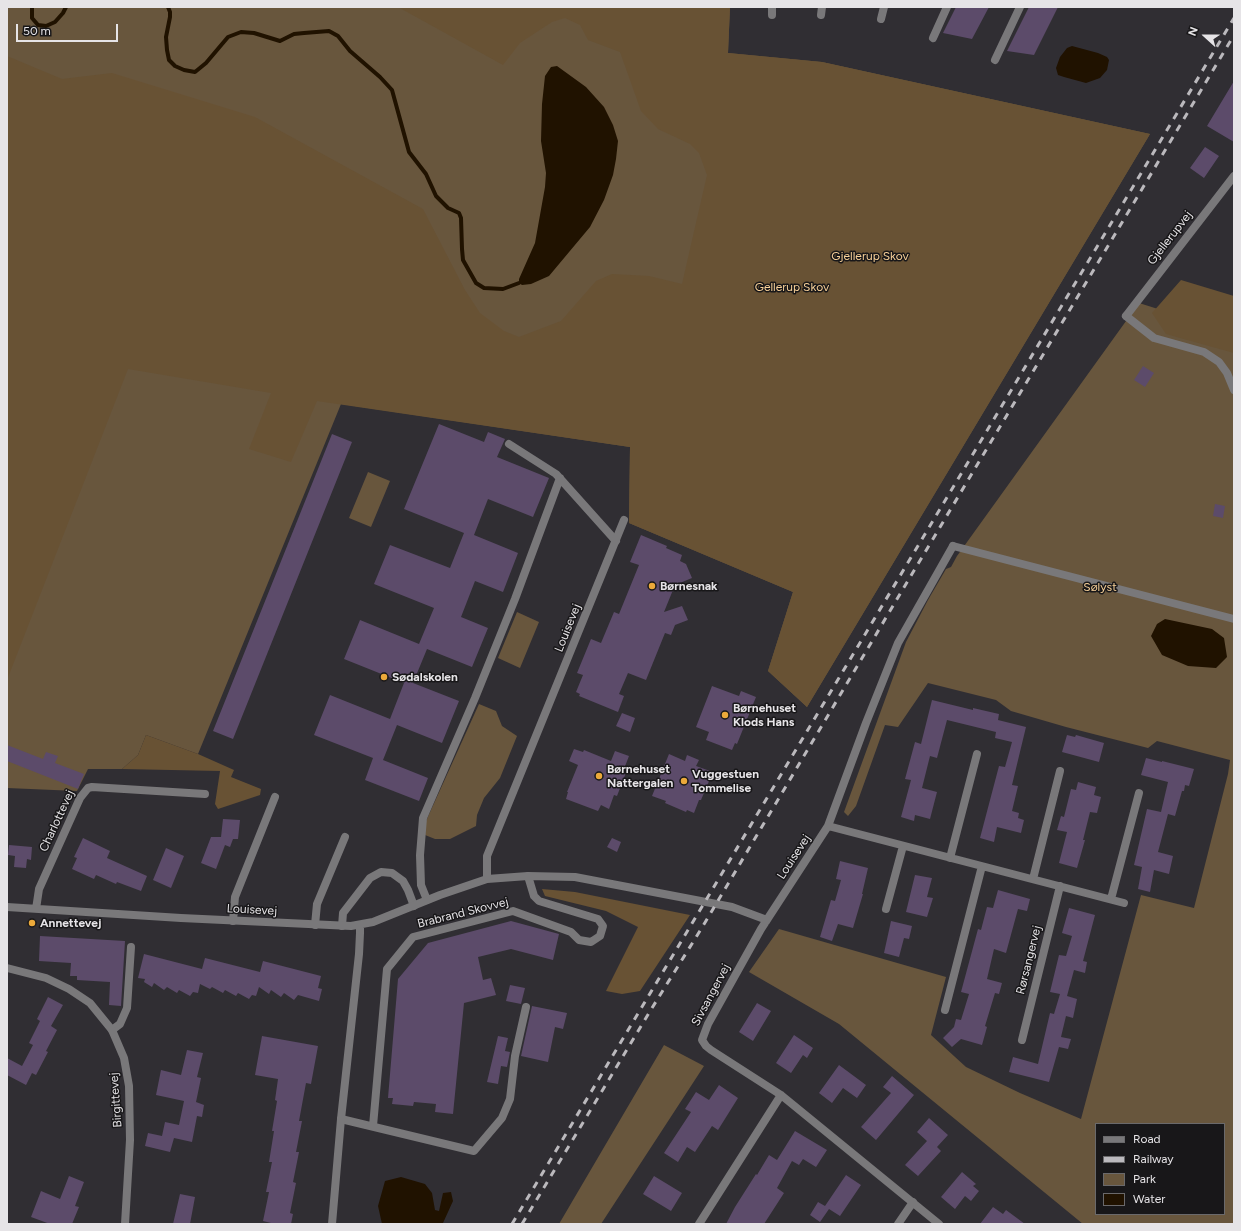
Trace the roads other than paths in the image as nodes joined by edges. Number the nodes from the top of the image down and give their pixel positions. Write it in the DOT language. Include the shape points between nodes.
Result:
graph roads {
  1 [pos="884,7"];
  2 [pos="947,7"];
  3 [pos="1020,7"];
  4 [pos="881,19"];
  5 [pos="933,38"];
  6 [pos="995,60"];
  7 [pos="1234,176"];
  8 [pos="1234,390"];
  9 [pos="509,444"];
  10 [pos="560,478"];
  11 [pos="624,520"];
  12 [pos="616,541"];
  13 [pos="1234,619"];
  14 [pos="977,754"];
  15 [pos="1060,771"];
  16 [pos="1139,793"];
  17 [pos="205,794"];
  18 [pos="275,797"];
  19 [pos="828,826"];
  20 [pos="346,837"];
  21 [pos="903,846"];
  22 [pos="950,858"];
  23 [pos="982,866"];
  24 [pos="528,876"];
  25 [pos="487,879"];
  26 [pos="1033,879"];
  27 [pos="1060,886"];
  28 [pos="1111,899"];
  29 [pos="427,900"];
  30 [pos="1124,903"];
  31 [pos="414,906"];
  32 [pos="7,907"];
  33 [pos="36,909"];
  34 [pos="886,909"];
  35 [pos="767,920"];
  36 [pos="233,921"];
  37 [pos="315,925"];
  38 [pos="360,925"];
  39 [pos="342,926"];
  40 [pos="131,948"];
  41 [pos="7,968"];
  42 [pos="526,1007"];
  43 [pos="945,1010"];
  44 [pos="112,1030"];
  45 [pos="1022,1040"];
  46 [pos="782,1095"];
  47 [pos="341,1118"];
  48 [pos="373,1126"];
  49 [pos="912,1202"];
  50 [pos="125,1224"];
  51 [pos="332,1224"];
  52 [pos="699,1224"];
  53 [pos="898,1224"];
  54 [pos="938,1224"];
  1 -- 4 [label="street"];
  2 -- 5 [label="street"];
  3 -- 6 [label="street"];
  7 -- 8 [label="street, Gjellerupvej" via="1126,316 1154,338 1204,352 1219,362"];
  9 -- 10 [label="street"];
  10 -- 12 [label="street"];
  10 -- 29 [label="street" via="516,599 423,818 421,885"];
  11 -- 12 [label="street, Louisevej"];
  12 -- 25 [label="street, Louisevej" via="487,856"];
  13 -- 19 [label="street, Louisevej" via="953,546 898,643"];
  14 -- 22 [label="street"];
  15 -- 26 [label="street"];
  16 -- 28 [label="street"];
  17 -- 33 [label="street, Charlottevej" via="88,788 80,798 39,889"];
  18 -- 36 [label="street" via="235,897"];
  19 -- 21 [label="street"];
  19 -- 35 [label="street, Louisevej"];
  20 -- 37 [label="street" via="317,904"];
  21 -- 22 [label="street"];
  21 -- 34 [label="street"];
  22 -- 23 [label="street"];
  23 -- 26 [label="street"];
  23 -- 43 [label="street"];
  24 -- 25 [label="street, Louisevej"];
  24 -- 35 [label="street, Louisevej" via="575,877 732,907"];
  24 -- 48 [label="street, Brabrand Skovvej" via="538,901 598,919 603,926 600,936 591,942 579,940 571,932 513,911 413,937 386,968"];
  25 -- 29 [label="street, Louisevej"];
  26 -- 27 [label="street"];
  27 -- 28 [label="street"];
  27 -- 45 [label="street, Rørsangervej"];
  28 -- 30 [label="street"];
  29 -- 31 [label="street, Louisevej"];
  31 -- 38 [label="street, Louisevej"];
  31 -- 39 [label="street" via="403,880 392,873 381,872 370,878 343,914"];
  32 -- 33 [label="street, Louisevej"];
  33 -- 36 [label="street, Louisevej"];
  35 -- 46 [label="street, Sivsangervej" via="708,1024 702,1040 711,1050"];
  36 -- 37 [label="street, Louisevej"];
  37 -- 39 [label="street, Louisevej"];
  38 -- 39 [label="street, Louisevej"];
  38 -- 47 [label="street"];
  40 -- 44 [label="street" via="127,1008 120,1024"];
  41 -- 44 [label="street, Birgittevej" via="46,978 69,989 90,1003"];
  42 -- 48 [label="street" via="515,1056 510,1099 502,1118 474,1151"];
  44 -- 50 [label="street, Birgittevej" via="124,1058 128,1086 130,1140"];
  46 -- 49 [label="street, Sivsangervej"];
  46 -- 52 [label="street"];
  47 -- 48 [label="street"];
  47 -- 51 [label="street"];
  49 -- 53 [label="street"];
  49 -- 54 [label="street, Sivsangervej"];
}
